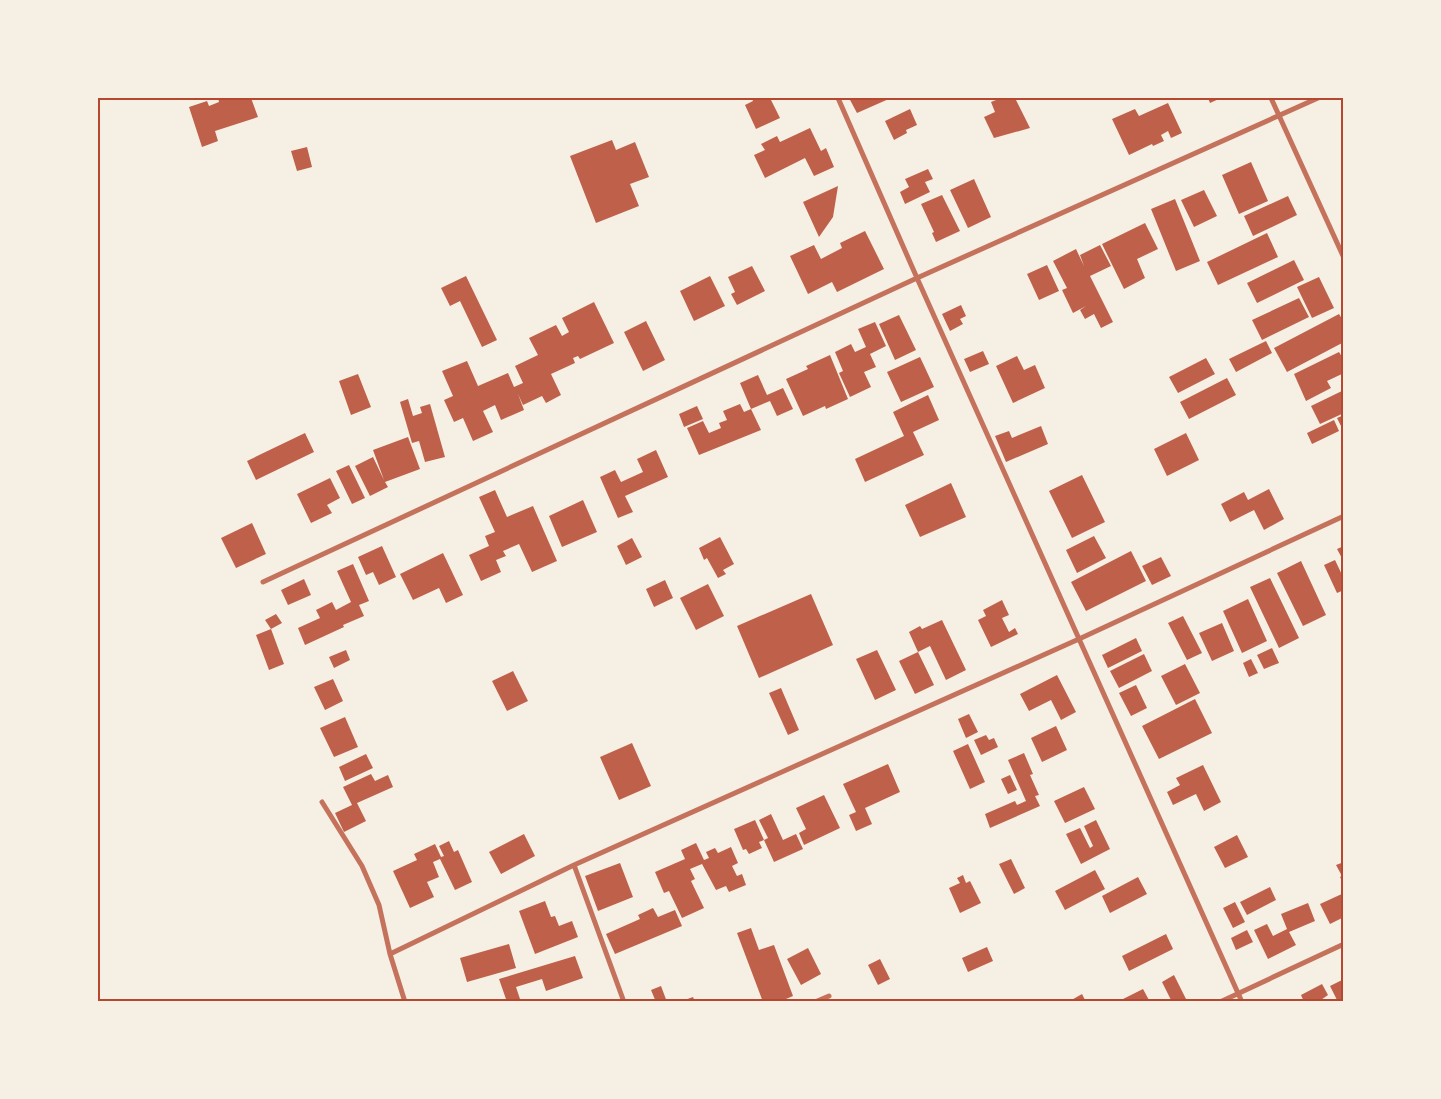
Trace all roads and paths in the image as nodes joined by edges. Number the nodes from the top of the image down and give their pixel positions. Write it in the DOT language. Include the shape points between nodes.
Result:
graph roads {
  1 [pos="838,98"];
  2 [pos="1271,98"];
  3 [pos="1318,98"];
  4 [pos="1279,115"];
  5 [pos="1344,258"];
  6 [pos="917,278"];
  7 [pos="1344,516"];
  8 [pos="263,582"];
  9 [pos="1079,639"];
  10 [pos="322,802"];
  11 [pos="574,865"];
  12 [pos="1344,944"];
  13 [pos="390,954"];
  14 [pos="1238,992"];
  15 [pos="829,996"];
  16 [pos="405,1002"];
  17 [pos="624,1002"];
  18 [pos="815,1002"];
  19 [pos="1220,1002"];
  20 [pos="1242,1002"];
  1 -- 6 [label="street"];
  2 -- 4 [label="street"];
  3 -- 4 [label="street"];
  4 -- 5 [label="street"];
  4 -- 6 [label="street"];
  6 -- 8 [label="street"];
  6 -- 9 [label="street"];
  7 -- 9 [label="street"];
  9 -- 11 [label="street"];
  9 -- 14 [label="street"];
  10 -- 13 [label="street" via="362,866 379,905"];
  11 -- 13 [label="street"];
  11 -- 17 [label="street"];
  12 -- 14 [label="street"];
  13 -- 16 [label="street"];
  14 -- 19 [label="street"];
  14 -- 20 [label="street"];
  15 -- 18 [label="street"];
}
